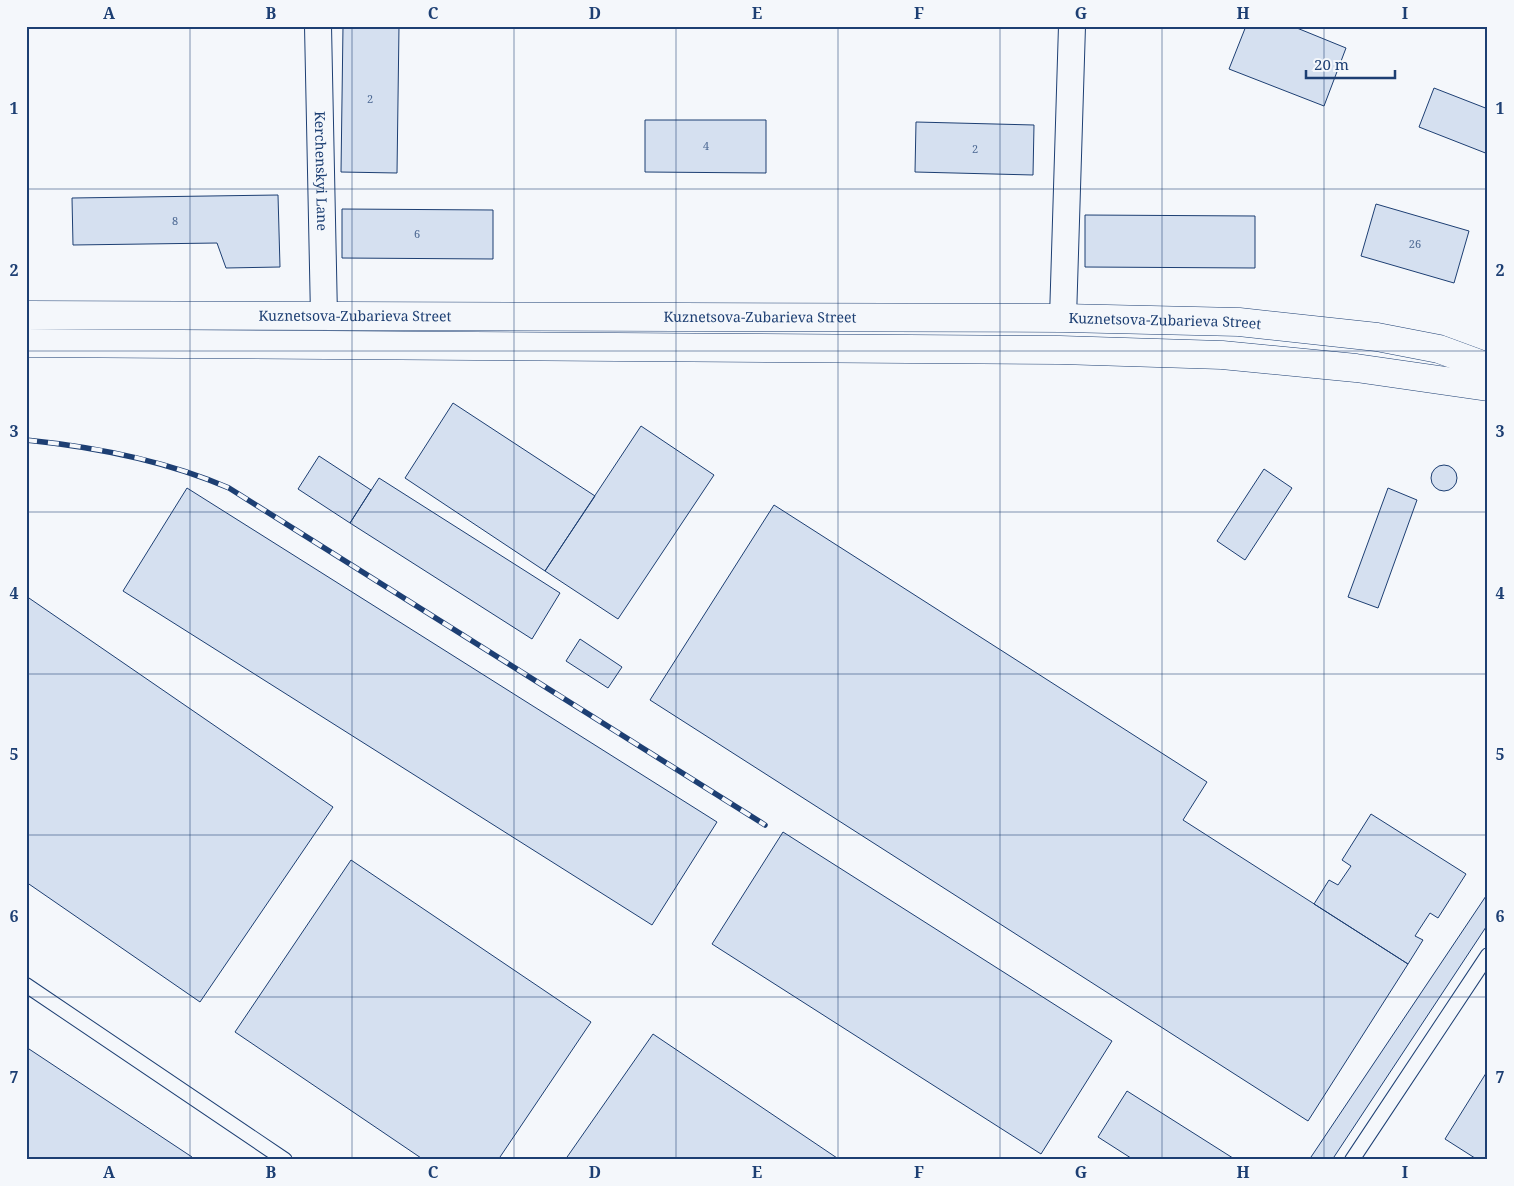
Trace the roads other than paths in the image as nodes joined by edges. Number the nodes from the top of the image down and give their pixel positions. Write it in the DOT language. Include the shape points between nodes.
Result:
graph roads {
  1 [pos="318,26"];
  2 [pos="1072,26"];
  3 [pos="26,315"];
  4 [pos="324,316"];
  5 [pos="1062,318"];
  6 [pos="26,343"];
  7 [pos="1488,367"];
  8 [pos="1488,386"];
  9 [pos="1488,955"];
  10 [pos="26,985"];
  11 [pos="284,1160"];
  12 [pos="1352,1160"];
  1 -- 4 [label="street, Kerchenskyi Lane"];
  2 -- 5 [label="street"];
  3 -- 4 [label="main road, Kuznetsova-Zubarieva Street"];
  4 -- 5 [label="main road, Kuznetsova-Zubarieva Street"];
  5 -- 7 [label="main road, Kuznetsova-Zubarieva Street" via="1239,322 1377,337 1439,349"];
  6 -- 8 [label="main road, Kuznetsova-Zubarieva Street" via="1060,350 1222,356 1356,368"];
  9 -- 12 [label="lane"];
  10 -- 11 [label="lane"];
}
